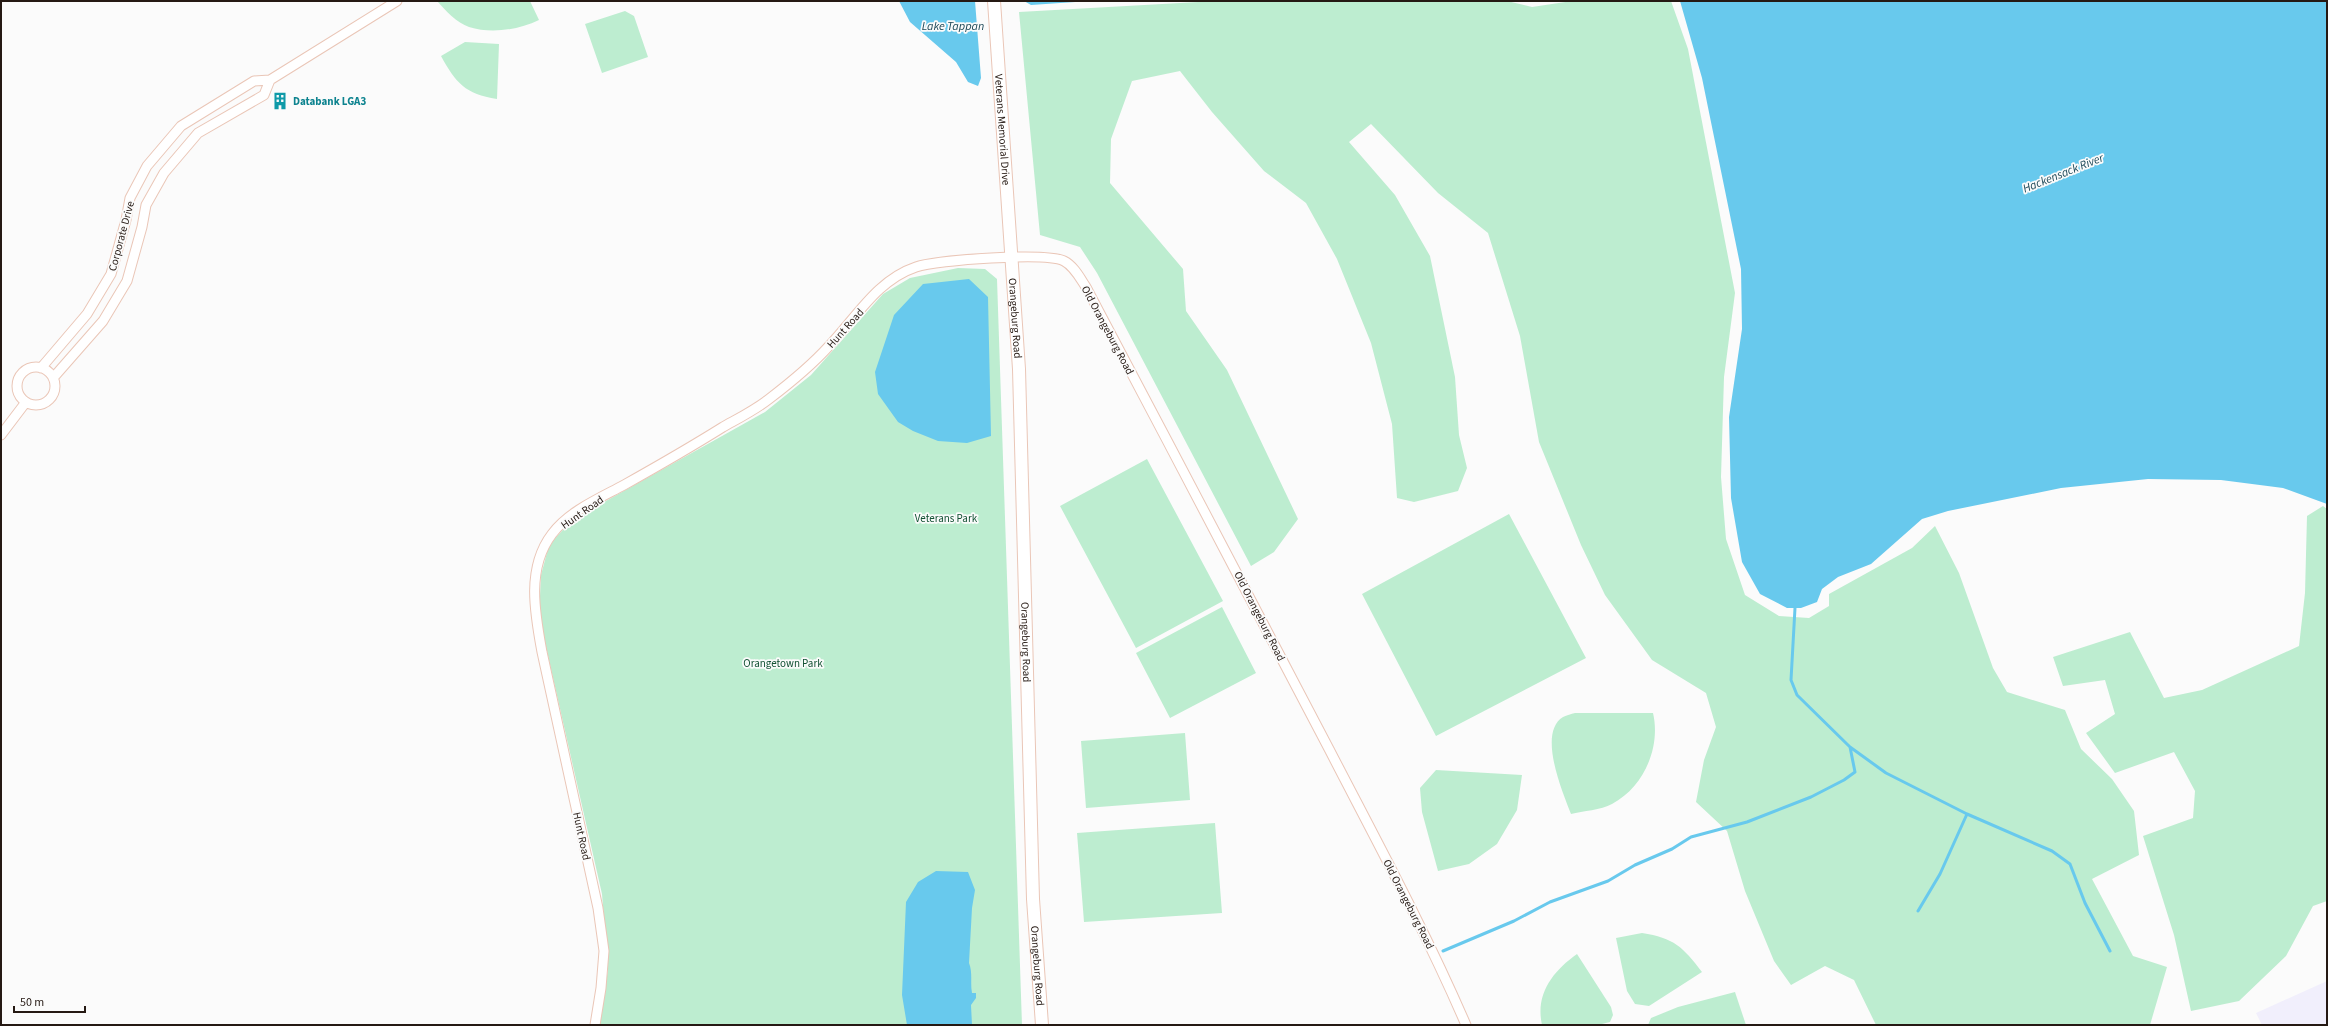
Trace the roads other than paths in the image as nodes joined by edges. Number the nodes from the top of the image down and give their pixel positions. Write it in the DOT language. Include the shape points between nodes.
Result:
graph roads {
  1 [pos="397,1"];
  2 [pos="994,1"];
  3 [pos="270,80"];
  4 [pos="1012,259"];
  5 [pos="112,271"];
  6 [pos="128,278"];
  7 [pos="77,325"];
  8 [pos="89,336"];
  9 [pos="41,368"];
  10 [pos="53,378"];
  11 [pos="26,402"];
  12 [pos="1,435"];
  13 [pos="595,1025"];
  14 [pos="1042,1025"];
  15 [pos="1466,1025"];
  1 -- 3 [label="street, Corporate Drive"];
  2 -- 4 [label="main road, Veterans Memorial Drive"];
  3 -- 5 [label="street, Corporate Drive" via="254,81 181,126 147,166 130,198"];
  3 -- 6 [label="street, Corporate Drive" via="264,95 198,133 164,173 146,205"];
  4 -- 13 [label="street, Hunt Road" via="934,263 916,267 899,275 875,294 829,347 805,370 767,401 589,504 552,534 540,556 535,584 535,613 598,908 604,951"];
  4 -- 14 [label="main road, Orangeburg Road" via="1020,369 1033,899"];
  4 -- 15 [label="street, Old Orangeburg Road" via="1039,257 1063,261 1070,265 1086,287 1381,849 1441,967"];
  5 -- 6 [label="street"];
  5 -- 7 [label="street, Corporate Drive" via="87,314"];
  6 -- 8 [label="street, Corporate Drive" via="103,321"];
  7 -- 8 [label="street"];
  7 -- 9 [label="street, Corporate Drive"];
  8 -- 10 [label="street, Corporate Drive"];
  9 -- 10 [label="street"];
  9 -- 11 [label="street" via="29,369 20,377 17,389 19,396"];
  10 -- 11 [label="street" via="54,392 47,402 35,406"];
  11 -- 12 [label="street"];
}
